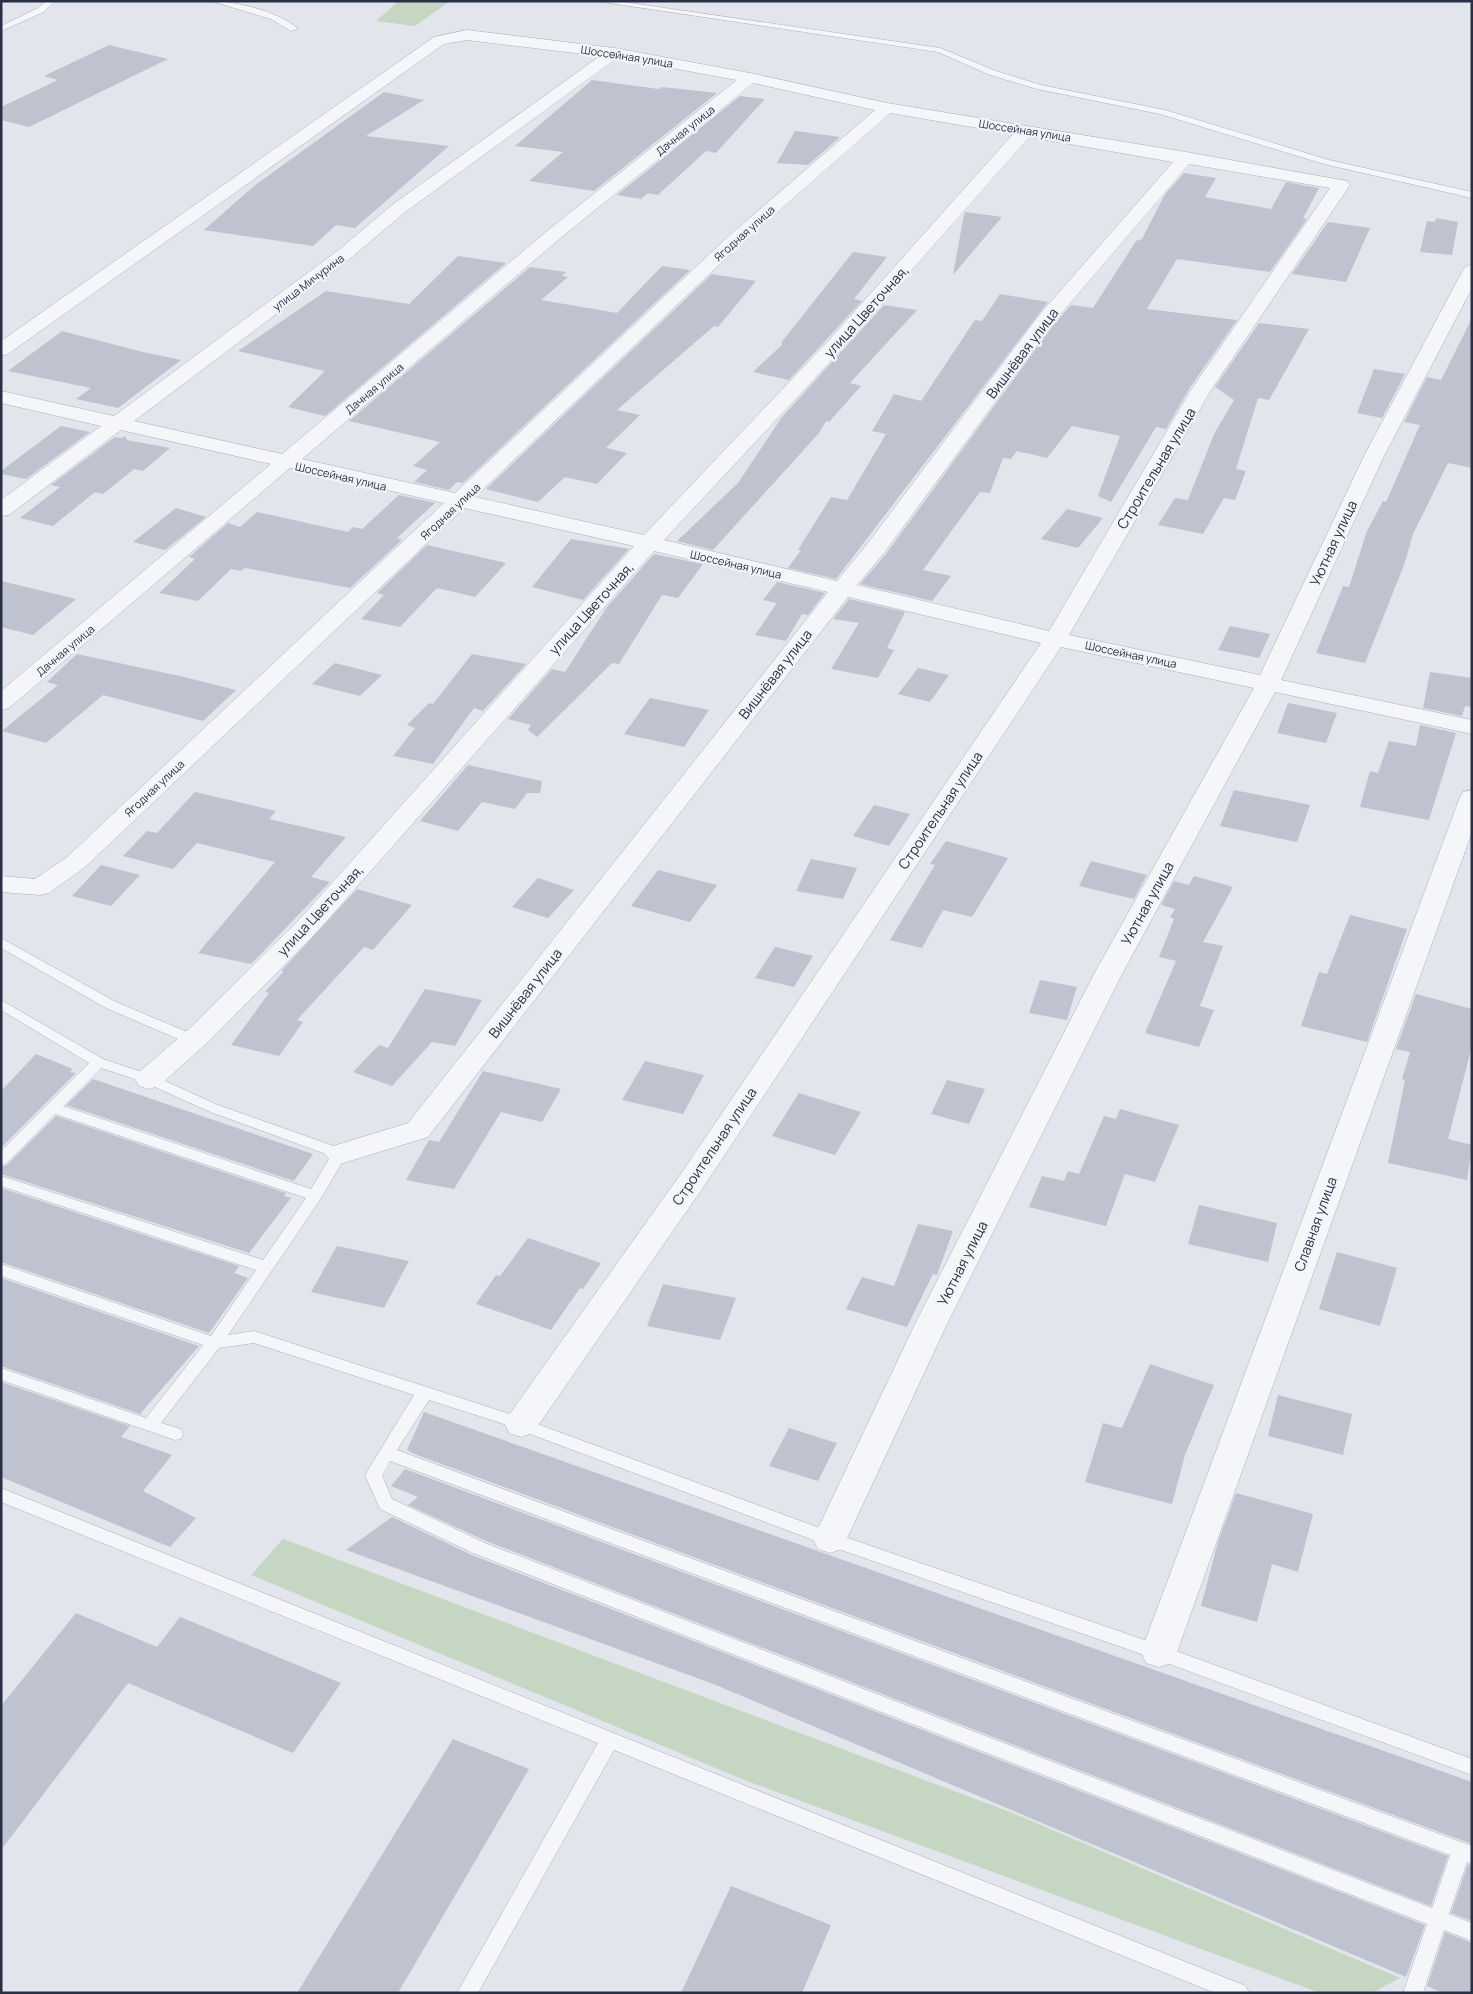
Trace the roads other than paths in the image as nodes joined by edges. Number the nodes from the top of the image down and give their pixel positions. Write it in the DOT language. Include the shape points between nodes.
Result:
graph roads {
  1 [pos="51,1"];
  2 [pos="214,1"];
  3 [pos="600,1"];
  4 [pos="1,29"];
  5 [pos="294,30"];
  6 [pos="614,53"];
  7 [pos="750,78"];
  8 [pos="887,108"];
  9 [pos="1026,130"];
  10 [pos="1186,157"];
  11 [pos="1341,185"];
  12 [pos="1472,194"];
  13 [pos="1472,270"];
  14 [pos="1,350"];
  15 [pos="1,397"];
  16 [pos="119,424"];
  17 [pos="286,463"];
  18 [pos="459,502"];
  19 [pos="1,510"];
  20 [pos="649,543"];
  21 [pos="842,589"];
  22 [pos="1055,638"];
  23 [pos="1268,683"];
  24 [pos="1,703"];
  25 [pos="1472,727"];
  26 [pos="1472,797"];
  27 [pos="1,884"];
  28 [pos="1,942"];
  29 [pos="1,1004"];
  30 [pos="200,1035"];
  31 [pos="98,1062"];
  32 [pos="149,1079"];
  33 [pos="52,1108"];
  34 [pos="340,1154"];
  35 [pos="1,1160"];
  36 [pos="1,1181"];
  37 [pos="315,1196"];
  38 [pos="266,1267"];
  39 [pos="1,1270"];
  40 [pos="214,1343"];
  41 [pos="1,1374"];
  42 [pos="425,1392"];
  43 [pos="521,1424"];
  44 [pos="150,1425"];
  45 [pos="175,1434"];
  46 [pos="386,1453"];
  47 [pos="1,1495"];
  48 [pos="830,1539"];
  49 [pos="1158,1652"];
  50 [pos="609,1740"];
  51 [pos="1472,1767"];
  52 [pos="1467,1853"];
  53 [pos="1438,1919"];
  54 [pos="1472,1932"];
  55 [pos="467,1993"];
  56 [pos="1239,1993"];
  57 [pos="1413,1993"];
  1 -- 4 [label="lane" via="41,10"];
  2 -- 5 [label="lane" via="274,17"];
  3 -- 12 [label="lane" via="940,50 993,73 1040,88 1162,112 1327,162"];
  6 -- 7 [label="street, Шоссейная улица"];
  6 -- 14 [label="street, Шоссейная улица" via="467,35 439,40"];
  6 -- 16 [label="street, улица Мичурина" via="398,209"];
  7 -- 8 [label="street, Шоссейная улица"];
  7 -- 17 [label="street, Дачная улица" via="558,231"];
  8 -- 9 [label="street, Шоссейная улица"];
  8 -- 18 [label="street, Ягодная улица" via="736,239"];
  9 -- 10 [label="street, Шоссейная улица"];
  9 -- 20 [label="street, улица Цветочная," via="837,343"];
  10 -- 11 [label="street, Шоссейная улица"];
  10 -- 21 [label="street, Вишнёвая улица" via="1047,318"];
  11 -- 22 [label="street, Строительная улица" via="1201,390"];
  13 -- 23 [label="street, Уютная улица" via="1374,456"];
  15 -- 16 [label="street, Шоссейная улица"];
  16 -- 17 [label="street, Шоссейная улица"];
  16 -- 19 [label="street, улица Мичурина"];
  17 -- 18 [label="street, Шоссейная улица"];
  17 -- 24 [label="street, Дачная улица"];
  18 -- 20 [label="street, Шоссейная улица"];
  18 -- 27 [label="street, Ягодная улица" via="75,863 40,887"];
  20 -- 21 [label="street, Шоссейная улица"];
  20 -- 30 [label="street, улица Цветочная," via="306,928"];
  21 -- 22 [label="street, Шоссейная улица"];
  21 -- 34 [label="street, Вишнёвая улица" via="418,1130"];
  22 -- 23 [label="street, Шоссейная улица"];
  22 -- 43 [label="street, Строительная улица" via="691,1182"];
  23 -- 25 [label="street, Шоссейная улица"];
  23 -- 48 [label="street, Уютная улица" via="1108,974 931,1324"];
  26 -- 49 [label="street, Славная улица"];
  28 -- 30 [label="lane" via="111,1005 183,1036"];
  29 -- 31 [label="lane"];
  30 -- 32 [label="street, улица Цветочная,"];
  31 -- 32 [label="lane"];
  31 -- 33 [label="lane"];
  32 -- 34 [label="lane" via="212,1108"];
  33 -- 35 [label="lane"];
  33 -- 37 [label="lane"];
  34 -- 37 [label="lane"];
  36 -- 38 [label="lane"];
  37 -- 38 [label="lane"];
  38 -- 40 [label="lane"];
  39 -- 40 [label="lane"];
  40 -- 42 [label="lane" via="254,1337"];
  40 -- 44 [label="lane"];
  41 -- 44 [label="lane"];
  42 -- 43 [label="lane"];
  42 -- 46 [label="lane"];
  43 -- 48 [label="lane"];
  44 -- 45 [label="lane"];
  46 -- 52 [label="lane"];
  46 -- 53 [label="lane" via="372,1475 386,1504 479,1548"];
  47 -- 50 [label="lane"];
  48 -- 49 [label="lane"];
  49 -- 51 [label="lane"];
  50 -- 55 [label="lane"];
  50 -- 56 [label="lane"];
  52 -- 53 [label="lane"];
  53 -- 54 [label="lane"];
  53 -- 57 [label="lane"];
}
